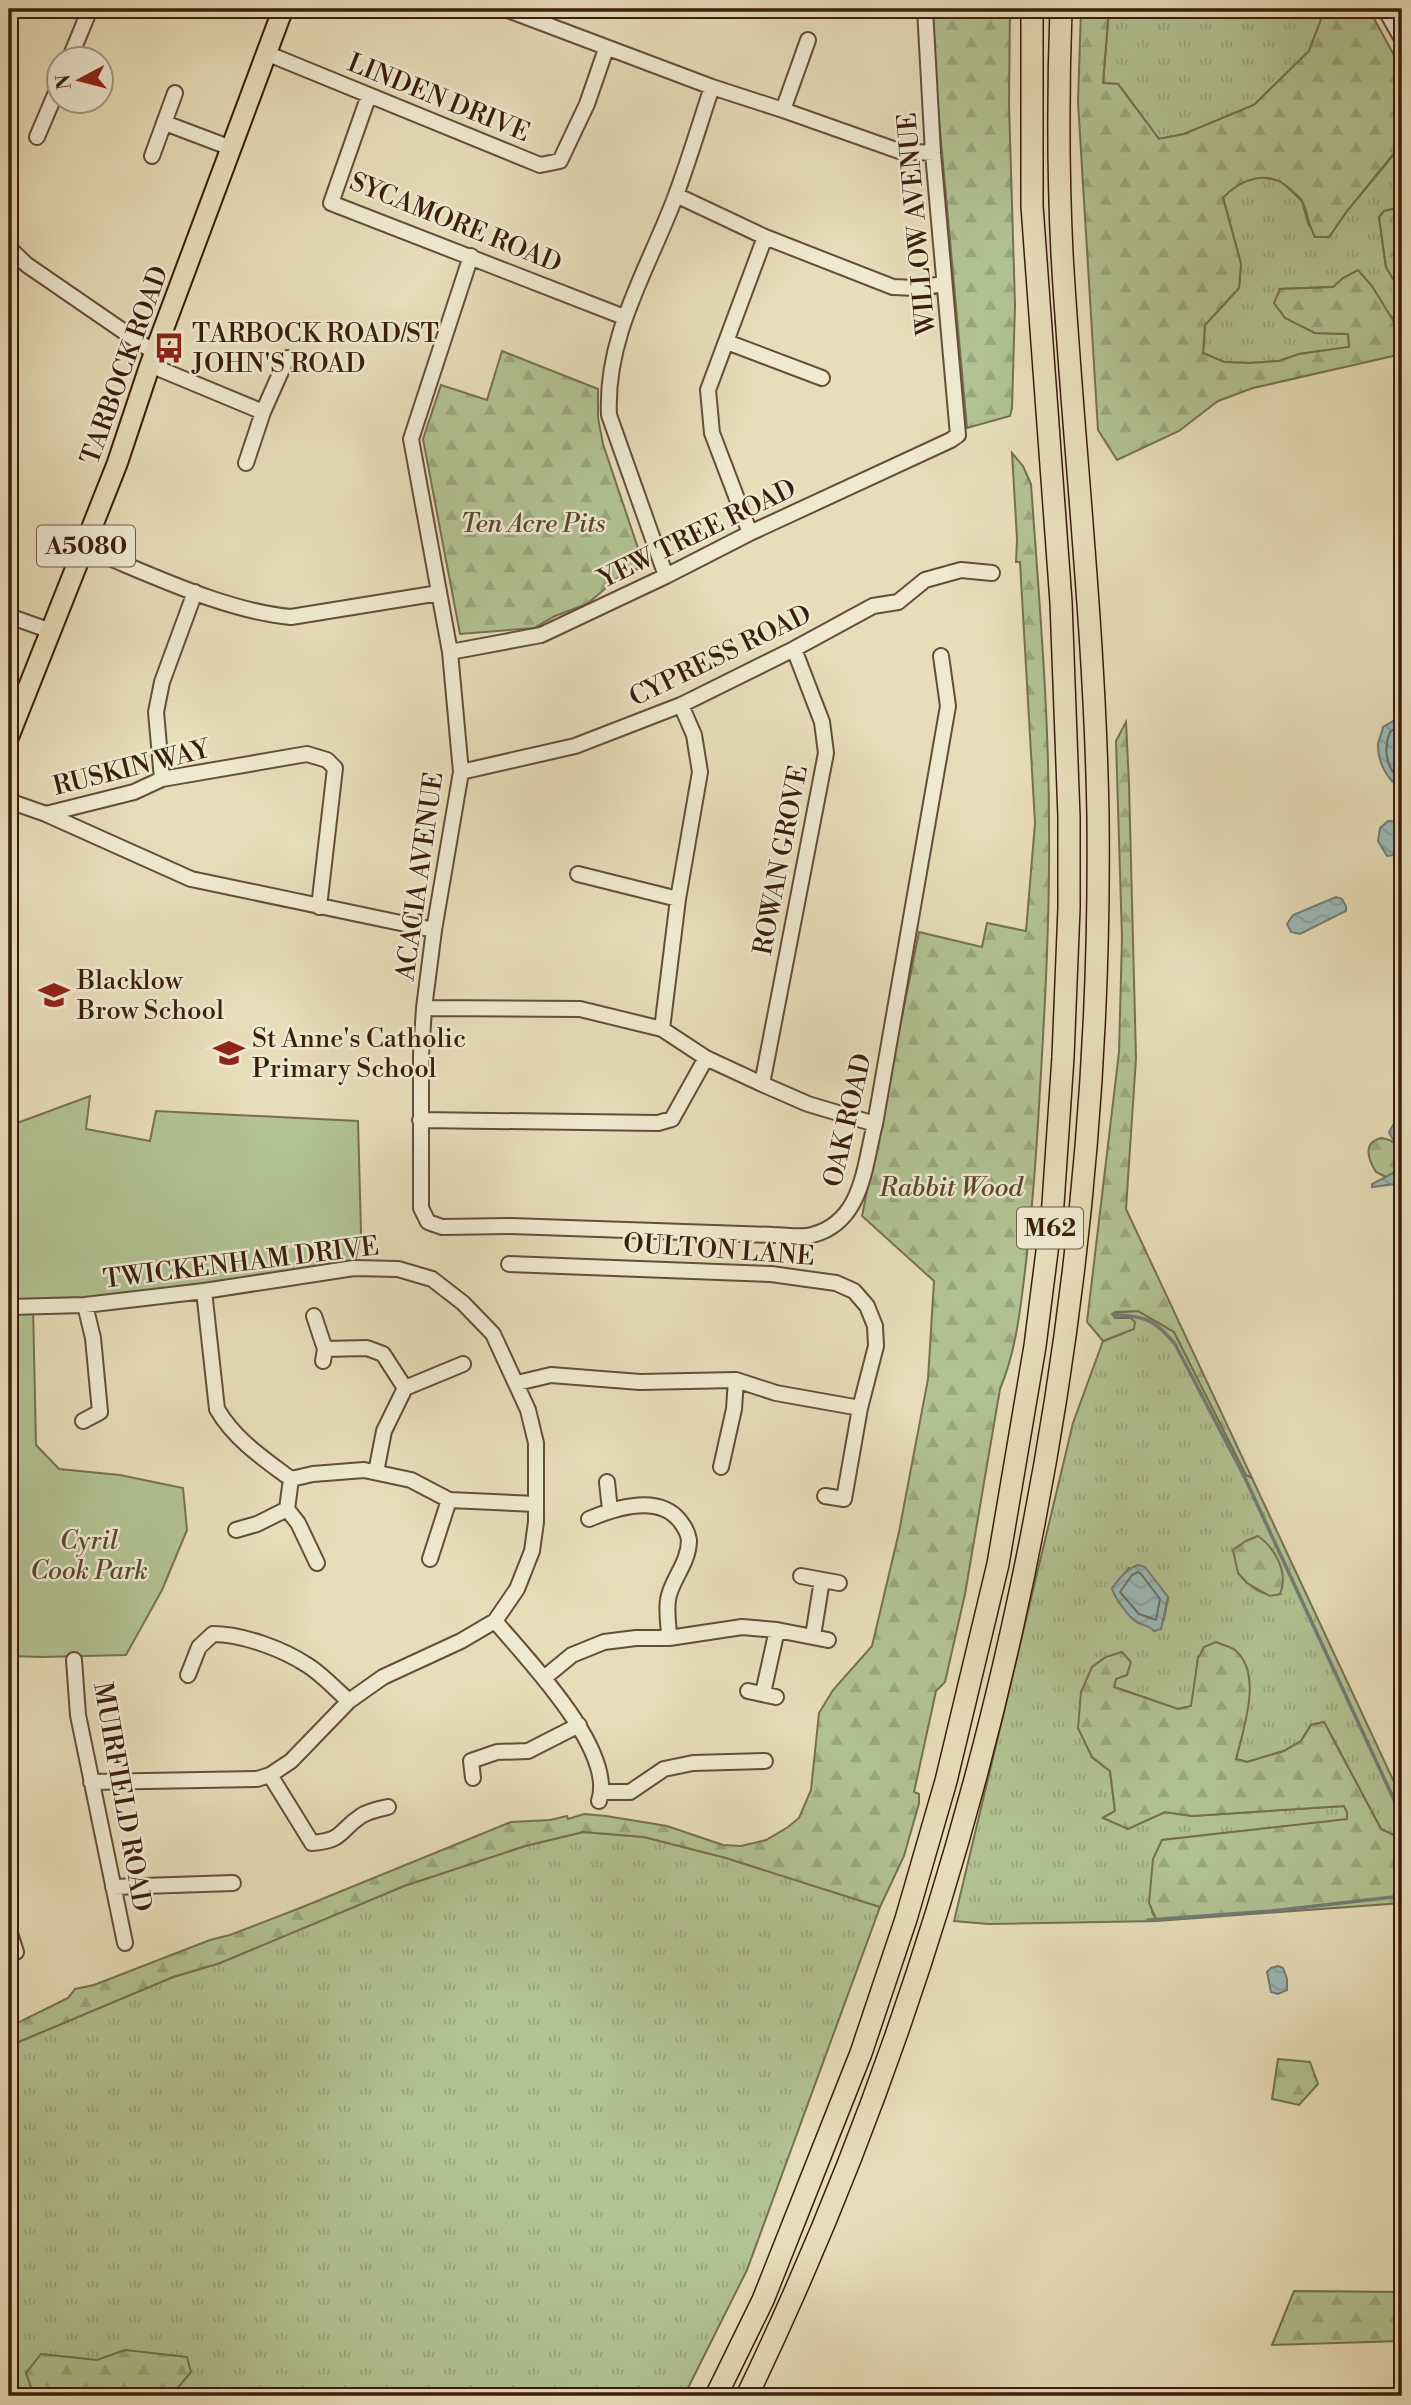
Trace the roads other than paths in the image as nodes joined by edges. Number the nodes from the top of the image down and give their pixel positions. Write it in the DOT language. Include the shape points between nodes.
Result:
graph roads {
  1 [pos="90,9"];
  2 [pos="282,9"];
  3 [pos="505,9"];
  4 [pos="925,9"];
  5 [pos="1032,9"];
  6 [pos="1061,9"];
  7 [pos="1385,9"];
  8 [pos="1402,39"];
  9 [pos="808,40"];
  10 [pos="75,46"];
  11 [pos="606,49"];
  12 [pos="266,53"];
  13 [pos="712,87"];
  14 [pos="175,93"];
  15 [pos="369,95"];
  16 [pos="783,110"];
  17 [pos="46,115"];
  18 [pos="165,123"];
  19 [pos="37,136"];
  20 [pos="231,148"];
  21 [pos="933,153"];
  22 [pos="152,156"];
  23 [pos="676,195"];
  24 [pos="765,237"];
  25 [pos="9,248"];
  26 [pos="471,256"];
  27 [pos="944,284"];
  28 [pos="624,317"];
  29 [pos="727,342"];
  30 [pos="287,358"];
  31 [pos="153,359"];
  32 [pos="822,378"];
  33 [pos="263,412"];
  34 [pos="958,435"];
  35 [pos="246,463"];
  36 [pos="750,533"];
  37 [pos="85,548"];
  38 [pos="992,573"];
  39 [pos="666,576"];
  40 [pos="195,592"];
  41 [pos="439,593"];
  42 [pos="9,616"];
  43 [pos="51,631"];
  44 [pos="794,649"];
  45 [pos="450,652"];
  46 [pos="941,656"];
  47 [pos="681,705"];
  48 [pos="9,736"];
  49 [pos="461,772"];
  50 [pos="162,779"];
  51 [pos="9,801"];
  52 [pos="46,814"];
  53 [pos="578,874"];
  54 [pos="678,899"];
  55 [pos="319,907"];
  56 [pos="434,930"];
  57 [pos="424,1008"];
  58 [pos="662,1029"];
  59 [pos="706,1058"];
  60 [pos="762,1084"];
  61 [pos="420,1120"];
  62 [pos="875,1124"];
  63 [pos="428,1222"];
  64 [pos="509,1264"];
  65 [pos="204,1291"];
  66 [pos="85,1305"];
  67 [pos="9,1307"];
  68 [pos="314,1316"];
  69 [pos="463,1364"];
  70 [pos="736,1380"];
  71 [pos="517,1384"];
  72 [pos="405,1388"];
  73 [pos="860,1408"];
  74 [pos="83,1421"];
  75 [pos="721,1467"];
  76 [pos="376,1472"];
  77 [pos="291,1479"];
  78 [pos="607,1482"];
  79 [pos="825,1496"];
  80 [pos="449,1500"];
  81 [pos="536,1504"];
  82 [pos="287,1509"];
  83 [pos="610,1510"];
  84 [pos="589,1519"];
  85 [pos="236,1530"];
  86 [pos="430,1559"];
  87 [pos="317,1563"];
  88 [pos="801,1576"];
  89 [pos="822,1580"];
  90 [pos="839,1583"];
  91 [pos="495,1621"];
  92 [pos="777,1630"];
  93 [pos="813,1636"];
  94 [pos="670,1638"];
  95 [pos="828,1640"];
  96 [pos="74,1660"];
  97 [pos="188,1675"];
  98 [pos="544,1678"];
  99 [pos="748,1691"];
  100 [pos="349,1701"];
  101 [pos="579,1725"];
  102 [pos="456,1756"];
  103 [pos="471,1761"];
  104 [pos="765,1761"];
  105 [pos="270,1775"];
  106 [pos="473,1778"];
  107 [pos="91,1782"];
  108 [pos="387,1807"];
  109 [pos="233,1883"];
  110 [pos="113,1887"];
  111 [pos="9,1930"];
  112 [pos="125,1943"];
  113 [pos="16,1952"];
  114 [pos="716,2396"];
  115 [pos="747,2396"];
  1 -- 10 [label="street"];
  2 -- 12 [label="main road, TARBOCK ROAD / A5080"];
  3 -- 11 [label="street"];
  4 -- 21 [label="street, WILLOW AVENUE"];
  5 -- 114 [label="highway, M62" via="1032,206 1061,602 1069,817 1063,1057 1053,1204 1035,1346 998,1564 946,1781 906,1919 861,2053 763,2300"];
  6 -- 115 [label="highway, M62" via="1063,255 1096,712 1098,822 1092,1060 1062,1353 1025,1570 973,1787 934,1922 842,2181"];
  7 -- 8 [label="street"];
  9 -- 16 [label="street"];
  11 -- 13 [label="street"];
  11 -- 15 [label="street, LINDEN DRIVE" via="560,161 540,165"];
  12 -- 15 [label="street, LINDEN DRIVE"];
  12 -- 20 [label="main road, TARBOCK ROAD / A5080"];
  13 -- 16 [label="street"];
  13 -- 23 [label="street"];
  14 -- 18 [label="street"];
  15 -- 26 [label="street, SYCAMORE ROAD" via="331,203"];
  16 -- 21 [label="street" via="899,151"];
  17 -- 19 [label="street"];
  18 -- 20 [label="street"];
  18 -- 22 [label="street"];
  20 -- 31 [label="main road, TARBOCK ROAD / A5080"];
  21 -- 27 [label="street, WILLOW AVENUE"];
  23 -- 24 [label="street"];
  23 -- 28 [label="street"];
  24 -- 27 [label="street" via="893,287"];
  24 -- 29 [label="street"];
  25 -- 31 [label="street"];
  26 -- 28 [label="street, SYCAMORE ROAD"];
  26 -- 41 [label="street, ACACIA AVENUE" via="411,439"];
  27 -- 34 [label="street, WILLOW AVENUE"];
  28 -- 39 [label="street" via="608,390 609,415"];
  29 -- 32 [label="street"];
  29 -- 36 [label="street" via="708,390 712,433"];
  30 -- 33 [label="street"];
  31 -- 33 [label="street"];
  31 -- 37 [label="main road, TARBOCK ROAD / A5080"];
  33 -- 35 [label="street"];
  34 -- 36 [label="street, YEW TREE ROAD"];
  36 -- 39 [label="street, YEW TREE ROAD"];
  37 -- 40 [label="street"];
  37 -- 43 [label="main road, TARBOCK ROAD / A5080"];
  38 -- 44 [label="street, CYPRESS ROAD" via="961,570 925,580 898,602 873,606"];
  39 -- 45 [label="street, YEW TREE ROAD" via="541,635"];
  40 -- 41 [label="street" via="267,615 291,617"];
  40 -- 50 [label="street" via="162,682 156,712"];
  41 -- 45 [label="street, ACACIA AVENUE"];
  42 -- 43 [label="street"];
  43 -- 48 [label="main road, TARBOCK ROAD / A5080"];
  44 -- 47 [label="street, CYPRESS ROAD"];
  44 -- 60 [label="street, ROWAN GROVE" via="822,722 826,753"];
  45 -- 49 [label="street, ACACIA AVENUE"];
  46 -- 62 [label="street, OAK ROAD" via="948,706"];
  47 -- 49 [label="street, CYPRESS ROAD" via="575,746"];
  47 -- 54 [label="street" via="694,735 700,772"];
  49 -- 56 [label="street, ACACIA AVENUE"];
  50 -- 52 [label="street, RUSKIN WAY" via="134,792"];
  50 -- 55 [label="street, RUSKIN WAY" via="307,754 327,760 335,768"];
  51 -- 52 [label="street"];
  52 -- 55 [label="street" via="191,878"];
  53 -- 54 [label="street"];
  54 -- 58 [label="street"];
  55 -- 56 [label="street"];
  56 -- 57 [label="street, ACACIA AVENUE"];
  57 -- 58 [label="street" via="580,1009"];
  57 -- 61 [label="street, ACACIA AVENUE"];
  58 -- 59 [label="street"];
  59 -- 60 [label="street"];
  59 -- 61 [label="street" via="672,1119"];
  60 -- 62 [label="street" via="808,1104"];
  61 -- 63 [label="street, ACACIA AVENUE" via="421,1208"];
  62 -- 63 [label="street, OAK ROAD" via="856,1200 837,1225 811,1236 442,1227"];
  64 -- 73 [label="street, OULTON LANE" via="771,1274 836,1283 854,1291 875,1326 876,1346"];
  65 -- 66 [label="street, TWICKENHAM DRIVE"];
  65 -- 71 [label="street, TWICKENHAM DRIVE" via="354,1268 398,1269 432,1279 493,1334"];
  65 -- 77 [label="street" via="217,1409 225,1424"];
  66 -- 67 [label="street, TWICKENHAM DRIVE"];
  66 -- 74 [label="street" via="100,1412"];
  68 -- 72 [label="street" via="324,1355 367,1348 383,1354"];
  69 -- 72 [label="street"];
  70 -- 71 [label="street" via="640,1382 551,1375"];
  70 -- 73 [label="street" via="776,1393"];
  70 -- 75 [label="street"];
  71 -- 81 [label="street, TWICKENHAM DRIVE" via="536,1443"];
  72 -- 76 [label="street" via="384,1431"];
  73 -- 79 [label="street, OULTON LANE" via="844,1499"];
  76 -- 77 [label="street"];
  76 -- 80 [label="street" via="411,1480"];
  77 -- 82 [label="street"];
  78 -- 83 [label="street"];
  80 -- 81 [label="street"];
  80 -- 86 [label="street"];
  81 -- 91 [label="street, TWICKENHAM DRIVE" via="532,1551 517,1589"];
  82 -- 85 [label="street"];
  82 -- 87 [label="street"];
  83 -- 84 [label="street"];
  83 -- 94 [label="street" via="656,1506 672,1512 689,1537 682,1570 667,1598"];
  88 -- 89 [label="street"];
  89 -- 90 [label="street"];
  89 -- 93 [label="street"];
  91 -- 98 [label="street"];
  91 -- 100 [label="street, TWICKENHAM DRIVE" via="383,1677"];
  92 -- 93 [label="street"];
  92 -- 94 [label="street" via="742,1627"];
  92 -- 99 [label="street" via="770,1695"];
  93 -- 95 [label="street"];
  94 -- 98 [label="street" via="604,1642 572,1655"];
  96 -- 107 [label="street, MUIRFIELD ROAD" via="78,1715"];
  97 -- 100 [label="street" via="199,1647 213,1634 228,1634 307,1665"];
  98 -- 101 [label="street"];
  100 -- 105 [label="street, TWICKENHAM DRIVE" via="291,1761"];
  101 -- 103 [label="street" via="528,1751 497,1752"];
  101 -- 104 [label="street" via="593,1750 600,1796 630,1792 664,1769 693,1763"];
  102 -- 103 [label="street"];
  103 -- 106 [label="street"];
  105 -- 107 [label="street, TWICKENHAM DRIVE" via="257,1780"];
  105 -- 108 [label="street" via="312,1843 342,1835 362,1815"];
  107 -- 110 [label="street, MUIRFIELD ROAD"];
  109 -- 110 [label="street"];
  110 -- 112 [label="street, MUIRFIELD ROAD"];
  111 -- 113 [label="street"];
}
